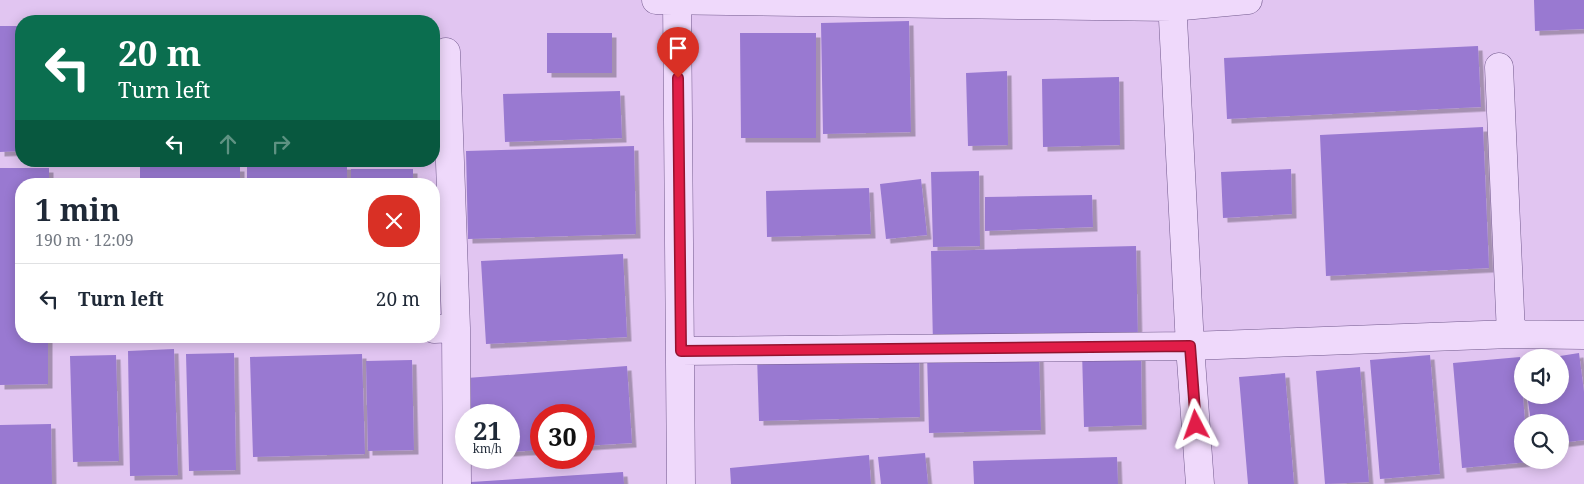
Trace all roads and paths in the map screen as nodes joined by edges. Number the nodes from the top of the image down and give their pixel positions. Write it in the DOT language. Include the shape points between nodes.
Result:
graph roads {
  1 [pos="656,0"];
  2 [pos="677,0"];
  3 [pos="1248,0"];
  4 [pos="1172,4"];
  5 [pos="446,52"];
  6 [pos="1499,67"];
  7 [pos="445,328"];
  8 [pos="1511,334"];
  9 [pos="1584,335"];
  10 [pos="1190,346"];
  11 [pos="681,351"];
  12 [pos="457,484"];
  13 [pos="681,484"];
  14 [pos="1200,484"];
  1 -- 2 [label="street"];
  2 -- 4 [label="street"];
  2 -- 11 [label="street"];
  3 -- 4 [label="street"];
  4 -- 10 [label="street"];
  5 -- 7 [label="street"];
  6 -- 8 [label="street"];
  7 -- 12 [label="street"];
  8 -- 9 [label="street"];
  8 -- 10 [label="street"];
  10 -- 11 [label="street"];
  10 -- 14 [label="street"];
  11 -- 13 [label="street"];
}
